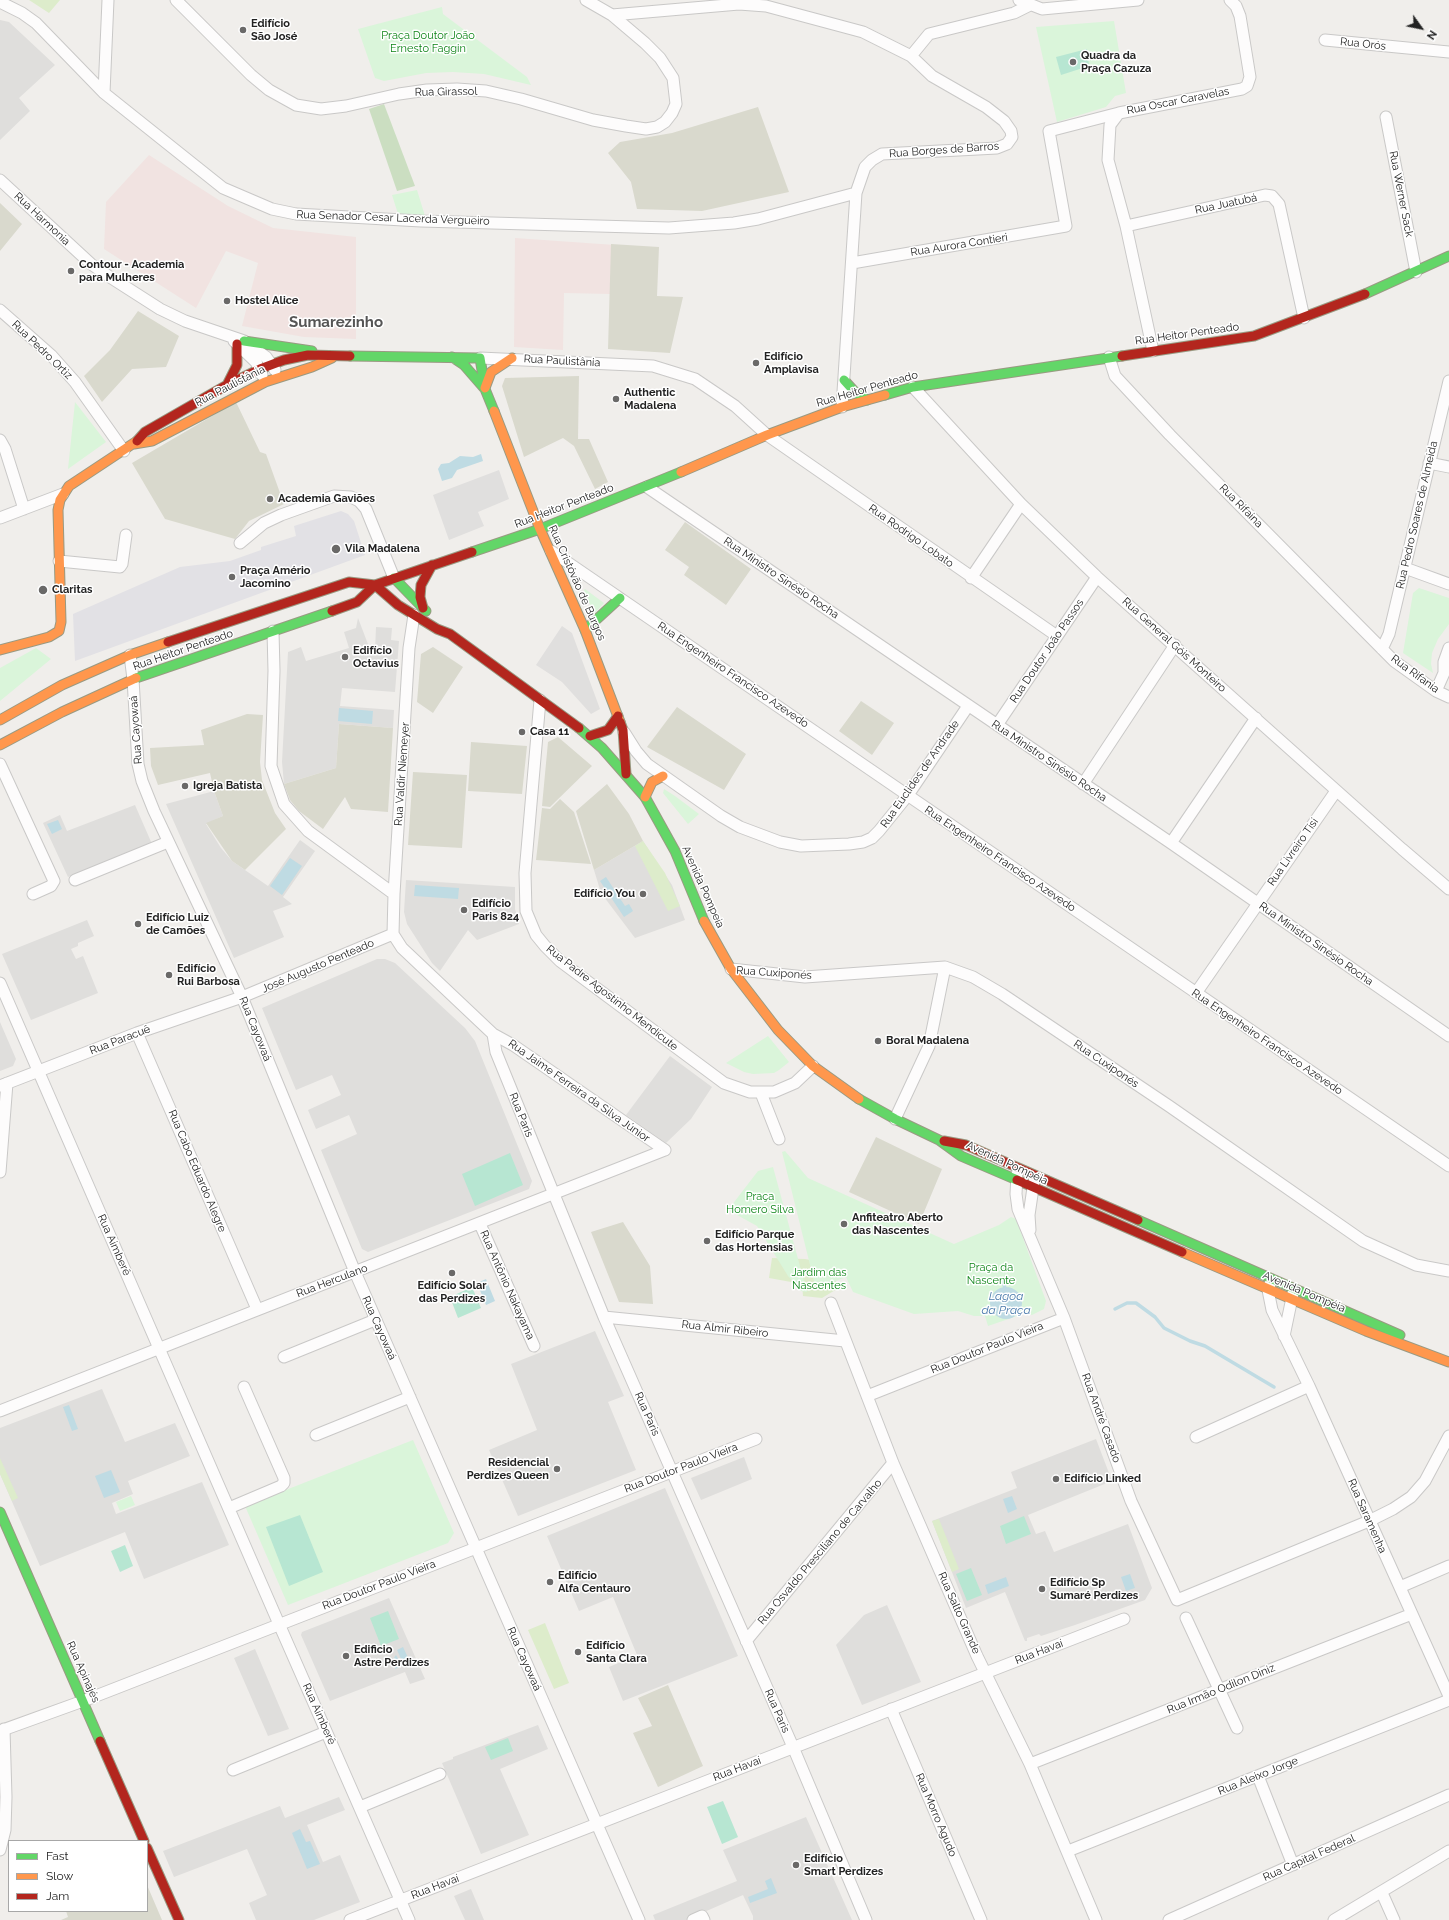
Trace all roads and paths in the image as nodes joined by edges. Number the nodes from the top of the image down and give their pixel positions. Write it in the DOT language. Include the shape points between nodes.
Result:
graph roads {
  1 [pos="108,0"];
  2 [pos="176,0"];
  3 [pos="586,0"];
  4 [pos="1019,0"];
  5 [pos="1138,0"];
  6 [pos="1230,0"];
  7 [pos="0,2"];
  8 [pos="1037,6"];
  9 [pos="612,16"];
  10 [pos="1325,40"];
  11 [pos="1449,52"];
  12 [pos="911,56"];
  13 [pos="104,93"];
  14 [pos="1119,113"];
  15 [pos="1386,117"];
  16 [pos="0,180"];
  17 [pos="856,193"];
  18 [pos="1126,226"];
  19 [pos="1449,256"];
  20 [pos="852,263"];
  21 [pos="1416,272"];
  22 [pos="0,310"];
  23 [pos="1304,318"];
  24 [pos="237,341"];
  25 [pos="1154,351"];
  26 [pos="336,357"];
  27 [pos="452,357"];
  28 [pos="1109,357"];
  29 [pos="480,358"];
  30 [pos="512,358"];
  31 [pos="272,364"];
  32 [pos="260,369"];
  33 [pos="278,376"];
  34 [pos="844,380"];
  35 [pos="1449,381"];
  36 [pos="265,382"];
  37 [pos="226,385"];
  38 [pos="913,387"];
  39 [pos="485,389"];
  40 [pos="867,400"];
  41 [pos="842,407"];
  42 [pos="767,435"];
  43 [pos="0,440"];
  44 [pos="134,444"];
  45 [pos="124,451"];
  46 [pos="1429,463"];
  47 [pos="1449,467"];
  48 [pos="648,487"];
  49 [pos="63,494"];
  50 [pos="1021,504"];
  51 [pos="24,509"];
  52 [pos="0,518"];
  53 [pos="540,528"];
  54 [pos="126,535"];
  55 [pos="240,543"];
  56 [pos="551,551"];
  57 [pos="59,561"];
  58 [pos="432,565"];
  59 [pos="1405,568"];
  60 [pos="1098,577"];
  61 [pos="394,578"];
  62 [pos="971,578"];
  63 [pos="1449,584"];
  64 [pos="374,585"];
  65 [pos="620,598"];
  66 [pos="418,612"];
  67 [pos="585,630"];
  68 [pos="273,631"];
  69 [pos="1057,636"];
  70 [pos="1175,645"];
  71 [pos="1449,648"];
  72 [pos="1382,649"];
  73 [pos="0,650"];
  74 [pos="130,655"];
  75 [pos="133,679"];
  76 [pos="1436,692"];
  77 [pos="1449,697"];
  78 [pos="540,700"];
  79 [pos="968,706"];
  80 [pos="618,716"];
  81 [pos="1256,718"];
  82 [pos="0,720"];
  83 [pos="997,725"];
  84 [pos="623,730"];
  85 [pos="590,736"];
  86 [pos="0,745"];
  87 [pos="0,764"];
  88 [pos="626,774"];
  89 [pos="663,776"];
  90 [pos="1083,784"];
  91 [pos="1336,791"];
  92 [pos="908,795"];
  93 [pos="645,797"];
  94 [pos="168,842"];
  95 [pos="1171,843"];
  96 [pos="75,880"];
  97 [pos="1449,889"];
  98 [pos="33,894"];
  99 [pos="394,894"];
  100 [pos="1257,903"];
  101 [pos="394,934"];
  102 [pos="944,967"];
  103 [pos="731,969"];
  104 [pos="0,982"];
  105 [pos="1196,993"];
  106 [pos="242,997"];
  107 [pos="137,1033"];
  108 [pos="492,1034"];
  109 [pos="1449,1036"];
  110 [pos="813,1066"];
  111 [pos="38,1072"];
  112 [pos="3,1084"];
  113 [pos="761,1092"];
  114 [pos="895,1119"];
  115 [pos="779,1139"];
  116 [pos="939,1140"];
  117 [pos="665,1150"];
  118 [pos="1449,1166"];
  119 [pos="1018,1168"];
  120 [pos="0,1172"];
  121 [pos="1036,1175"];
  122 [pos="1016,1181"];
  123 [pos="1033,1188"];
  124 [pos="553,1195"];
  125 [pos="480,1224"];
  126 [pos="1030,1234"];
  127 [pos="1449,1271"];
  128 [pos="354,1272"];
  129 [pos="1272,1278"];
  130 [pos="1295,1288"];
  131 [pos="1268,1290"];
  132 [pos="1291,1300"];
  133 [pos="831,1303"];
  134 [pos="257,1310"];
  135 [pos="604,1317"];
  136 [pos="1064,1318"];
  137 [pos="375,1320"];
  138 [pos="1284,1337"];
  139 [pos="845,1341"];
  140 [pos="534,1346"];
  141 [pos="159,1348"];
  142 [pos="284,1356"];
  143 [pos="1449,1362"];
  144 [pos="1309,1386"];
  145 [pos="244,1387"];
  146 [pos="867,1396"];
  147 [pos="410,1397"];
  148 [pos="0,1411"];
  149 [pos="316,1435"];
  150 [pos="1449,1436"];
  151 [pos="1196,1437"];
  152 [pos="756,1439"];
  153 [pos="893,1463"];
  154 [pos="672,1471"];
  155 [pos="229,1508"];
  156 [pos="0,1512"];
  157 [pos="1370,1521"];
  158 [pos="476,1548"];
  159 [pos="1449,1566"];
  160 [pos="1400,1587"];
  161 [pos="1412,1614"];
  162 [pos="1186,1618"];
  163 [pos="1124,1619"];
  164 [pos="279,1624"];
  165 [pos="746,1641"];
  166 [pos="986,1672"];
  167 [pos="1446,1680"];
  168 [pos="1220,1689"];
  169 [pos="1449,1696"];
  170 [pos="1449,1700"];
  171 [pos="83,1701"];
  172 [pos="891,1709"];
  173 [pos="1237,1728"];
  174 [pos="2,1730"];
  175 [pos="326,1732"];
  176 [pos="793,1747"];
  177 [pos="1030,1764"];
  178 [pos="233,1770"];
  179 [pos="440,1774"];
  180 [pos="1258,1776"];
  181 [pos="1449,1796"];
  182 [pos="360,1807"];
  183 [pos="596,1824"];
  184 [pos="144,1840"];
  185 [pos="0,1850"];
  186 [pos="148,1850"];
  187 [pos="1068,1851"];
  188 [pos="1449,1851"];
  189 [pos="1293,1865"];
  190 [pos="1382,1893"];
  191 [pos="401,1900"];
  192 [pos="1182,1918"];
  193 [pos="179,1920"];
  194 [pos="350,1920"];
  195 [pos="410,1920"];
  196 [pos="639,1920"];
  197 [pos="693,1920"];
  198 [pos="704,1920"];
  199 [pos="866,1920"];
  200 [pos="981,1920"];
  201 [pos="1096,1920"];
  202 [pos="1169,1920"];
  203 [pos="1334,1920"];
  204 [pos="1394,1920"];
  1 -- 13 [label="street"];
  2 -- 9 [label="street, Rua Girassol" via="251,75 269,90 296,105 321,109 406,93 457,89 486,91 620,125 646,129 657,127 668,118 676,104 673,78 660,58"];
  3 -- 9 [label="street"];
  4 -- 8 [label="street"];
  5 -- 8 [label="street"];
  6 -- 14 [label="street, Rua Oscar Caravelas" via="1240,16 1250,77 1247,86"];
  7 -- 13 [label="street, Rua Senador Cesar Lacerda Vergueiro" via="22,13 36,24"];
  8 -- 12 [label="street" via="930,34"];
  9 -- 12 [label="street" via="739,4 766,6 863,32"];
  10 -- 11 [label="street, Rua Orós"];
  12 -- 17 [label="street, Rua Borges de Barros" via="932,76 1004,120 1012,137 1007,144 997,148 882,154 865,167"];
  13 -- 17 [label="street, Rua Senador Cesar Lacerda Vergueiro" via="223,188 272,209 296,214 421,221 669,228 714,226 758,219"];
  14 -- 18 [label="street, Rua Oscar Caravelas" via="1110,125 1108,160"];
  14 -- 20 [label="street, Rua Aurora Contieri" via="1049,131 1066,226"];
  15 -- 21 [label="street, Rua Werner Sack"];
  16 -- 24 [label="street, Rua Harmonia" via="91,264 110,278 160,309"];
  17 -- 20 [label="street, Rua Borges de Barros"];
  18 -- 23 [label="street, Rua Juatubá" via="1272,196 1279,204"];
  18 -- 25 [label="street, Rua Oscar Caravelas"];
  19 -- 21 [label="main road, Rua Heitor Penteado"];
  20 -- 34 [label="street, Rua Borges de Barros"];
  21 -- 23 [label="main road, Rua Heitor Penteado"];
  22 -- 45 [label="street, Rua Pedro Ortiz" via="51,356 75,382"];
  23 -- 25 [label="main road, Rua Heitor Penteado" via="1254,336"];
  24 -- 26 [label="main road" via="287,346"];
  24 -- 31 [label="street, Rua Harmonia" via="263,354"];
  24 -- 32 [label="street, Rua Harmonia"];
  24 -- 37 [label="main road" via="237,365"];
  25 -- 28 [label="main road, Rua Heitor Penteado"];
  26 -- 27 [label="main road, Rua Paulistânia"];
  26 -- 31 [label="main road, Rua Paulistânia" via="308,355"];
  26 -- 33 [label="main road, Rua Paulistânia" via="312,368"];
  27 -- 29 [label="main road, Rua Paulistânia"];
  27 -- 39 [label="main road" via="464,365"];
  28 -- 38 [label="main road, Rua Heitor Penteado"];
  28 -- 72 [label="street, Rua Rifaina" via="1115,376 1165,430"];
  29 -- 30 [label="street, Rua Paulistânia"];
  29 -- 39 [label="main road, Rua Cristóvão de Burgos"];
  30 -- 39 [label="main road" via="491,372"];
  30 -- 42 [label="street, Rua Paulistânia" via="653,366 676,372 717,392"];
  31 -- 32 [label="main road, Rua Paulistânia"];
  31 -- 33 [label="street, Rua Harmonia"];
  32 -- 36 [label="street, Rua Harmonia"];
  32 -- 37 [label="main road, Rua Paulistânia"];
  33 -- 36 [label="main road, Rua Paulistânia"];
  34 -- 40 [label="main road"];
  34 -- 41 [label="street, Rua Borges de Barros"];
  35 -- 46 [label="street, Rua Pedro Soares de Almeida"];
  36 -- 44 [label="main road, Rua Paulistânia" via="152,441"];
  37 -- 44 [label="main road, Rua Paulistânia" via="145,432"];
  38 -- 40 [label="main road, Rua Heitor Penteado"];
  38 -- 50 [label="street, Rua General Góis Monteiro"];
  39 -- 53 [label="main road, Rua Cristóvão de Burgos"];
  40 -- 41 [label="main road, Rua Heitor Penteado"];
  41 -- 42 [label="main road, Rua Heitor Penteado"];
  42 -- 48 [label="main road, Rua Heitor Penteado"];
  42 -- 62 [label="street, Rua Rodrigo Lobato"];
  43 -- 51 [label="street"];
  44 -- 45 [label="main road, Rua Paulistânia"];
  45 -- 49 [label="main road, Rua Paulistânia" via="69,486"];
  46 -- 47 [label="street"];
  46 -- 59 [label="street, Rua Pedro Soares de Almeida"];
  48 -- 53 [label="main road, Rua Heitor Penteado"];
  48 -- 79 [label="street, Rua Ministro Sinésio Rocha"];
  49 -- 51 [label="street, Rua Paulistânia"];
  49 -- 57 [label="main road" via="58,510"];
  50 -- 60 [label="street, Rua General Góis Monteiro"];
  50 -- 62 [label="street"];
  51 -- 52 [label="street, Rua Paulistânia"];
  53 -- 56 [label="main road, Rua Cristóvão de Burgos"];
  53 -- 58 [label="main road, Rua Heitor Penteado"];
  54 -- 57 [label="street" via="120,567"];
  55 -- 61 [label="street" via="264,523 281,515 334,496 351,498 359,501 366,509"];
  56 -- 65 [label="street, Rua Engenheiro Francisco Azevedo"];
  56 -- 67 [label="main road, Rua Cristóvão de Burgos"];
  57 -- 73 [label="main road" via="59,631 50,637"];
  58 -- 61 [label="main road, Rua Heitor Penteado"];
  58 -- 66 [label="main road" via="420,585"];
  59 -- 63 [label="street"];
  59 -- 72 [label="street, Rua Pedro Soares de Almeida" via="1389,634"];
  60 -- 69 [label="street, Rua Doutor João Passos"];
  60 -- 70 [label="street, Rua General Góis Monteiro"];
  61 -- 64 [label="main road, Rua Heitor Penteado"];
  61 -- 66 [label="main road, Avenida Pompeia"];
  62 -- 69 [label="street, Rua Rodrigo Lobato"];
  64 -- 66 [label="main road, Avenida Pompeia" via="394,602"];
  64 -- 68 [label="main road, Rua Heitor Penteado" via="357,602"];
  64 -- 74 [label="main road, Rua Heitor Penteado" via="349,582"];
  65 -- 67 [label="main road"];
  65 -- 92 [label="street, Rua Engenheiro Francisco Azevedo"];
  66 -- 78 [label="main road, Avenida Pompeia"];
  66 -- 99 [label="street, Rua Valdir Niemeyer" via="410,648"];
  67 -- 80 [label="main road, Rua Cristóvão de Burgos"];
  68 -- 75 [label="main road, Rua Heitor Penteado"];
  68 -- 99 [label="street" via="271,766 284,804 308,831"];
  69 -- 83 [label="street, Rua Doutor João Passos"];
  70 -- 81 [label="street, Rua General Góis Monteiro"];
  70 -- 90 [label="street"];
  71 -- 76 [label="street" via="1444,662 1444,673"];
  72 -- 76 [label="street, Rua Rifania"];
  74 -- 75 [label="street, Rua Cayowaá"];
  74 -- 82 [label="main road, Rua Heitor Penteado" via="62,685"];
  75 -- 86 [label="main road, Rua Heitor Penteado" via="62,712"];
  75 -- 94 [label="street, Rua Cayowaá" via="138,764 142,781"];
  76 -- 77 [label="street, Rua Rifania"];
  78 -- 85 [label="main road, Avenida Pompeia"];
  78 -- 113 [label="street, Rua Padre Agostinho Mendicute" via="525,873 526,910 536,935 560,961 719,1079 738,1089"];
  79 -- 83 [label="street, Rua Ministro Sinésio Rocha"];
  79 -- 92 [label="street, Rua Euclides de Andrade"];
  80 -- 84 [label="main road, Rua Cristóvão de Burgos"];
  80 -- 85 [label="main road" via="608,730"];
  81 -- 91 [label="street, Rua General Góis Monteiro"];
  81 -- 95 [label="street"];
  83 -- 90 [label="street, Rua Ministro Sinésio Rocha"];
  84 -- 88 [label="main road, Rua Cristóvão de Burgos"];
  84 -- 89 [label="street, Rua Euclides de Andrade" via="641,758"];
  85 -- 88 [label="main road, Avenida Pompeia"];
  87 -- 98 [label="street" via="54,881 51,886"];
  88 -- 93 [label="main road, Avenida Pompeia"];
  89 -- 92 [label="street, Rua Euclides de Andrade" via="740,827 780,842 801,846 849,844 872,838"];
  89 -- 93 [label="main road" via="652,782"];
  90 -- 95 [label="street, Rua Ministro Sinésio Rocha"];
  91 -- 97 [label="street, Rua General Góis Monteiro"];
  91 -- 100 [label="street, Rua Livreiro Tisi"];
  92 -- 105 [label="street, Rua Engenheiro Francisco Azevedo"];
  93 -- 103 [label="main road, Avenida Pompeia" via="675,851 704,922"];
  94 -- 96 [label="street"];
  94 -- 106 [label="street, Rua Cayowaá"];
  95 -- 100 [label="street, Rua Ministro Sinésio Rocha"];
  99 -- 101 [label="street, Rua Valdir Niemeyer"];
  100 -- 105 [label="street, Rua Livreiro Tisi"];
  100 -- 109 [label="street, Rua Ministro Sinésio Rocha"];
  101 -- 106 [label="street, José Augusto Penteado"];
  101 -- 108 [label="street" via="402,948"];
  102 -- 103 [label="street, Rua Cuxiponés" via="805,977"];
  102 -- 114 [label="street" via="928,1046"];
  102 -- 127 [label="street, Rua Cuxiponés" via="973,977 1002,994 1363,1241 1416,1266"];
  103 -- 110 [label="main road, Avenida Pompeia" via="778,1030"];
  104 -- 111 [label="street, Rua Aimberê"];
  105 -- 118 [label="street, Rua Engenheiro Francisco Azevedo"];
  106 -- 107 [label="street, Rua Paracuê"];
  106 -- 128 [label="street, Rua Cayowaá"];
  107 -- 111 [label="street, Rua Paracuê"];
  107 -- 134 [label="street, Rua Cabo Eduardo Alegre"];
  108 -- 117 [label="street, Rua Jaime Ferreira da Silva Júnior" via="514,1045"];
  108 -- 124 [label="street, Rua Paris" via="496,1052"];
  110 -- 113 [label="street, Rua Padre Agostinho Mendicute" via="784,1088"];
  110 -- 114 [label="main road, Avenida Pompeia" via="858,1098"];
  111 -- 112 [label="street, Rua Paracuê"];
  111 -- 141 [label="street, Rua Aimberê"];
  112 -- 120 [label="street"];
  113 -- 115 [label="street"];
  114 -- 116 [label="main road, Avenida Pompeia"];
  116 -- 119 [label="main road, Avenida Pompéia" via="966,1145"];
  116 -- 122 [label="main road, Avenida Pompéia" via="961,1156"];
  117 -- 124 [label="street, Rua Herculano"];
  119 -- 121 [label="main road, Avenida Pompéia"];
  119 -- 122 [label="street, Rua André Casado"];
  121 -- 123 [label="street, Rua André Casado"];
  121 -- 129 [label="main road, Avenida Pompéia"];
  122 -- 123 [label="main road, Avenida Pompéia"];
  122 -- 126 [label="street, Rua André Casado" via="1018,1209"];
  123 -- 126 [label="street, Rua André Casado" via="1029,1215"];
  123 -- 131 [label="main road, Avenida Pompéia"];
  124 -- 125 [label="street, Rua Herculano"];
  124 -- 135 [label="street, Rua Paris"];
  125 -- 128 [label="street, Rua Herculano"];
  125 -- 140 [label="street, Rua Antônio Nakayama"];
  126 -- 136 [label="street, Rua André Casado"];
  128 -- 134 [label="street, Rua Herculano"];
  128 -- 137 [label="street, Rua Cayowaá"];
  129 -- 130 [label="main road, Avenida Pompéia"];
  129 -- 131 [label="street, Rua Saramenha"];
  130 -- 132 [label="street"];
  130 -- 143 [label="main road, Avenida Pompéia" via="1403,1336"];
  131 -- 132 [label="main road, Avenida Pompéia"];
  131 -- 138 [label="street, Rua Saramenha" via="1272,1310"];
  132 -- 138 [label="street"];
  132 -- 143 [label="main road, Avenida Pompéia"];
  133 -- 139 [label="street, Rua Salto Grande"];
  134 -- 141 [label="street, Rua Herculano"];
  135 -- 139 [label="street, Rua Almir Ribeiro"];
  135 -- 154 [label="street, Rua Paris"];
  136 -- 146 [label="street, Rua Doutor Paulo Vieira"];
  136 -- 157 [label="street, Rua André Casado" via="1131,1501 1176,1600"];
  137 -- 142 [label="street"];
  137 -- 147 [label="street, Rua Cayowaá"];
  138 -- 144 [label="street, Rua Saramenha"];
  139 -- 146 [label="street, Rua Salto Grande"];
  141 -- 148 [label="street, Rua Herculano"];
  141 -- 155 [label="street, Rua Aimberê"];
  144 -- 151 [label="street"];
  144 -- 157 [label="street, Rua Saramenha"];
  145 -- 155 [label="street" via="284,1483"];
  146 -- 153 [label="street, Rua Salto Grande"];
  147 -- 149 [label="street"];
  147 -- 158 [label="street, Rua Cayowaá"];
  150 -- 157 [label="street" via="1424,1481 1411,1497"];
  152 -- 154 [label="street, Rua Doutor Paulo Vieira"];
  153 -- 165 [label="street, Rua Osvaldo Presciliano de Carvalho"];
  153 -- 166 [label="street, Rua Salto Grande"];
  154 -- 158 [label="street, Rua Doutor Paulo Vieira"];
  154 -- 165 [label="street, Rua Paris"];
  155 -- 164 [label="street, Rua Aimberê"];
  156 -- 171 [label="main road, Rua Apinajés"];
  157 -- 160 [label="street, Rua Saramenha"];
  158 -- 164 [label="street, Rua Doutor Paulo Vieira"];
  158 -- 183 [label="street, Rua Cayowaá"];
  159 -- 160 [label="street"];
  160 -- 161 [label="street, Rua Saramenha"];
  161 -- 167 [label="street, Rua Saramenha"];
  161 -- 168 [label="street, Rua Irmão Odilon Diniz"];
  162 -- 168 [label="street"];
  163 -- 166 [label="street, Rua Havaí"];
  164 -- 171 [label="street, Rua Doutor Paulo Vieira"];
  164 -- 175 [label="street, Rua Aimberê"];
  165 -- 176 [label="street, Rua Paris"];
  166 -- 172 [label="street, Rua Havaí"];
  166 -- 177 [label="street, Rua Salto Grande"];
  167 -- 169 [label="street, Rua Saramenha"];
  168 -- 173 [label="street"];
  168 -- 177 [label="street, Rua Irmão Odilon Diniz"];
  170 -- 180 [label="street, Rua Aleixo Jorge"];
  171 -- 174 [label="street, Rua Doutor Paulo Vieira"];
  171 -- 184 [label="main road, Rua Apinajés"];
  172 -- 176 [label="street, Rua Havaí"];
  172 -- 200 [label="street, Rua Morro Agudo"];
  174 -- 185 [label="street" via="6,1797 5,1830"];
  175 -- 178 [label="street"];
  175 -- 182 [label="street, Rua Aimberê"];
  176 -- 183 [label="street, Rua Havaí"];
  176 -- 199 [label="street, Rua Paris"];
  177 -- 187 [label="street, Rua Salto Grande"];
  179 -- 182 [label="street"];
  180 -- 187 [label="street, Rua Aleixo Jorge"];
  180 -- 189 [label="street"];
  181 -- 189 [label="street, Rua Capital Federal"];
  182 -- 191 [label="street, Rua Aimberê"];
  183 -- 191 [label="street, Rua Havaí"];
  183 -- 196 [label="street, Rua Cayowaá"];
  186 -- 193 [label="main road"];
  187 -- 201 [label="street, Rua Salto Grande"];
  188 -- 190 [label="street"];
  189 -- 192 [label="street, Rua Capital Federal"];
  190 -- 203 [label="street"];
  190 -- 204 [label="street"];
  191 -- 194 [label="street, Rua Havaí"];
  191 -- 195 [label="street, Rua Aimberê"];
  192 -- 202 [label="street, Rua Capital Federal"];
  197 -- 198 [label="street" via="702,1916"];
}
